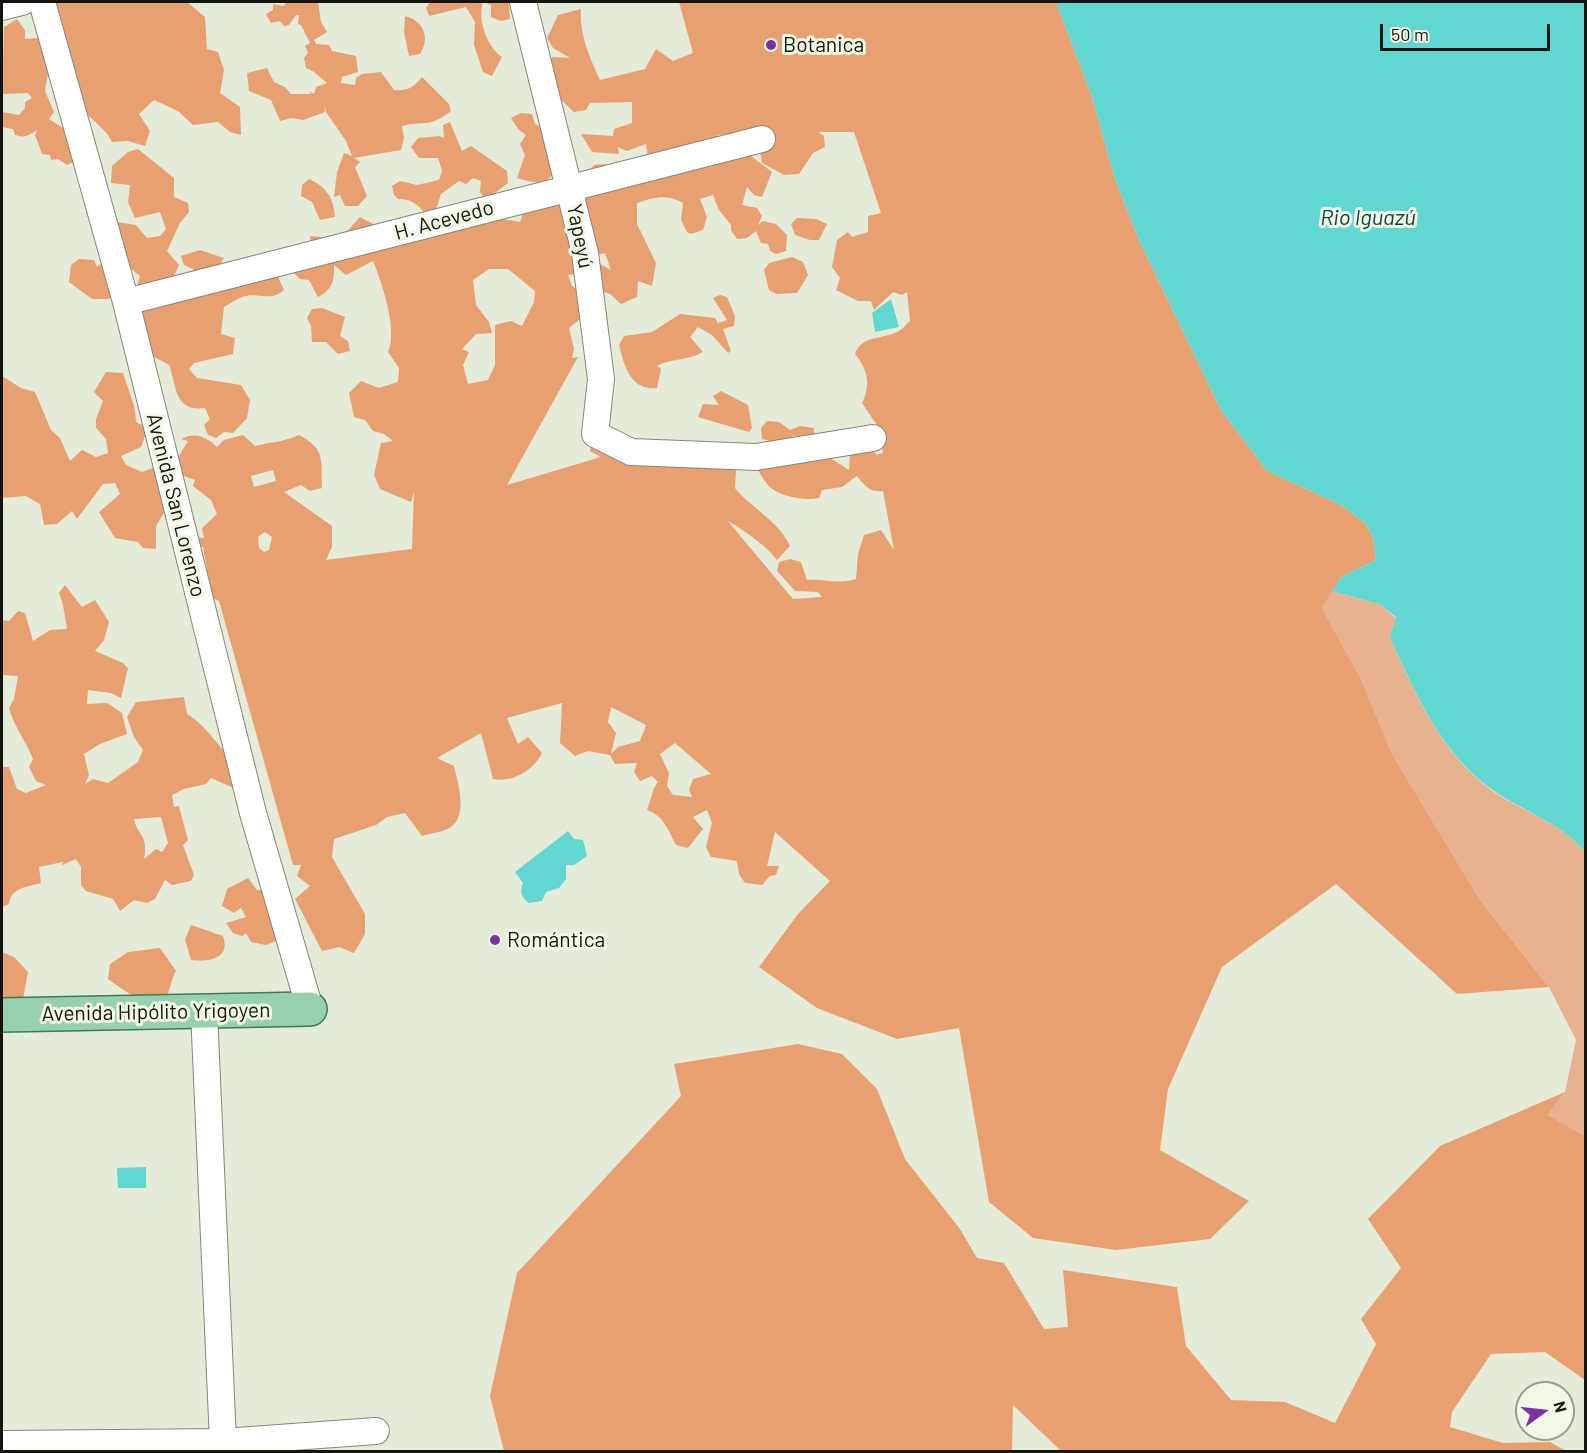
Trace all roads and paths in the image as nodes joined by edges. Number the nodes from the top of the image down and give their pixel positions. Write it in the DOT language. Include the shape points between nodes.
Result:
graph roads {
  1 [pos="22,2"];
  2 [pos="42,2"];
  3 [pos="524,2"];
  4 [pos="2,7"];
  5 [pos="762,140"];
  6 [pos="570,187"];
  7 [pos="126,302"];
  8 [pos="873,438"];
  9 [pos="310,1010"];
  10 [pos="204,1011"];
  11 [pos="2,1015"];
  12 [pos="376,1431"];
  13 [pos="224,1442"];
  14 [pos="2,1444"];
  1 -- 4 [label="street"];
  2 -- 7 [label="street, Avenida San Lorenzo"];
  3 -- 6 [label="street, Yapeyú"];
  5 -- 6 [label="street, H. Acevedo"];
  6 -- 7 [label="street, H. Acevedo"];
  6 -- 8 [label="street, Yapeyú" via="585,253 601,379 595,434 631,452 756,458"];
  7 -- 9 [label="street, Avenida San Lorenzo" via="253,813"];
  9 -- 10 [label="main road, Avenida Hipólito Yrigoyen"];
  10 -- 11 [label="main road, Avenida Hipólito Yrigoyen"];
  10 -- 13 [label="street"];
  12 -- 13 [label="street"];
  13 -- 14 [label="street"];
}
